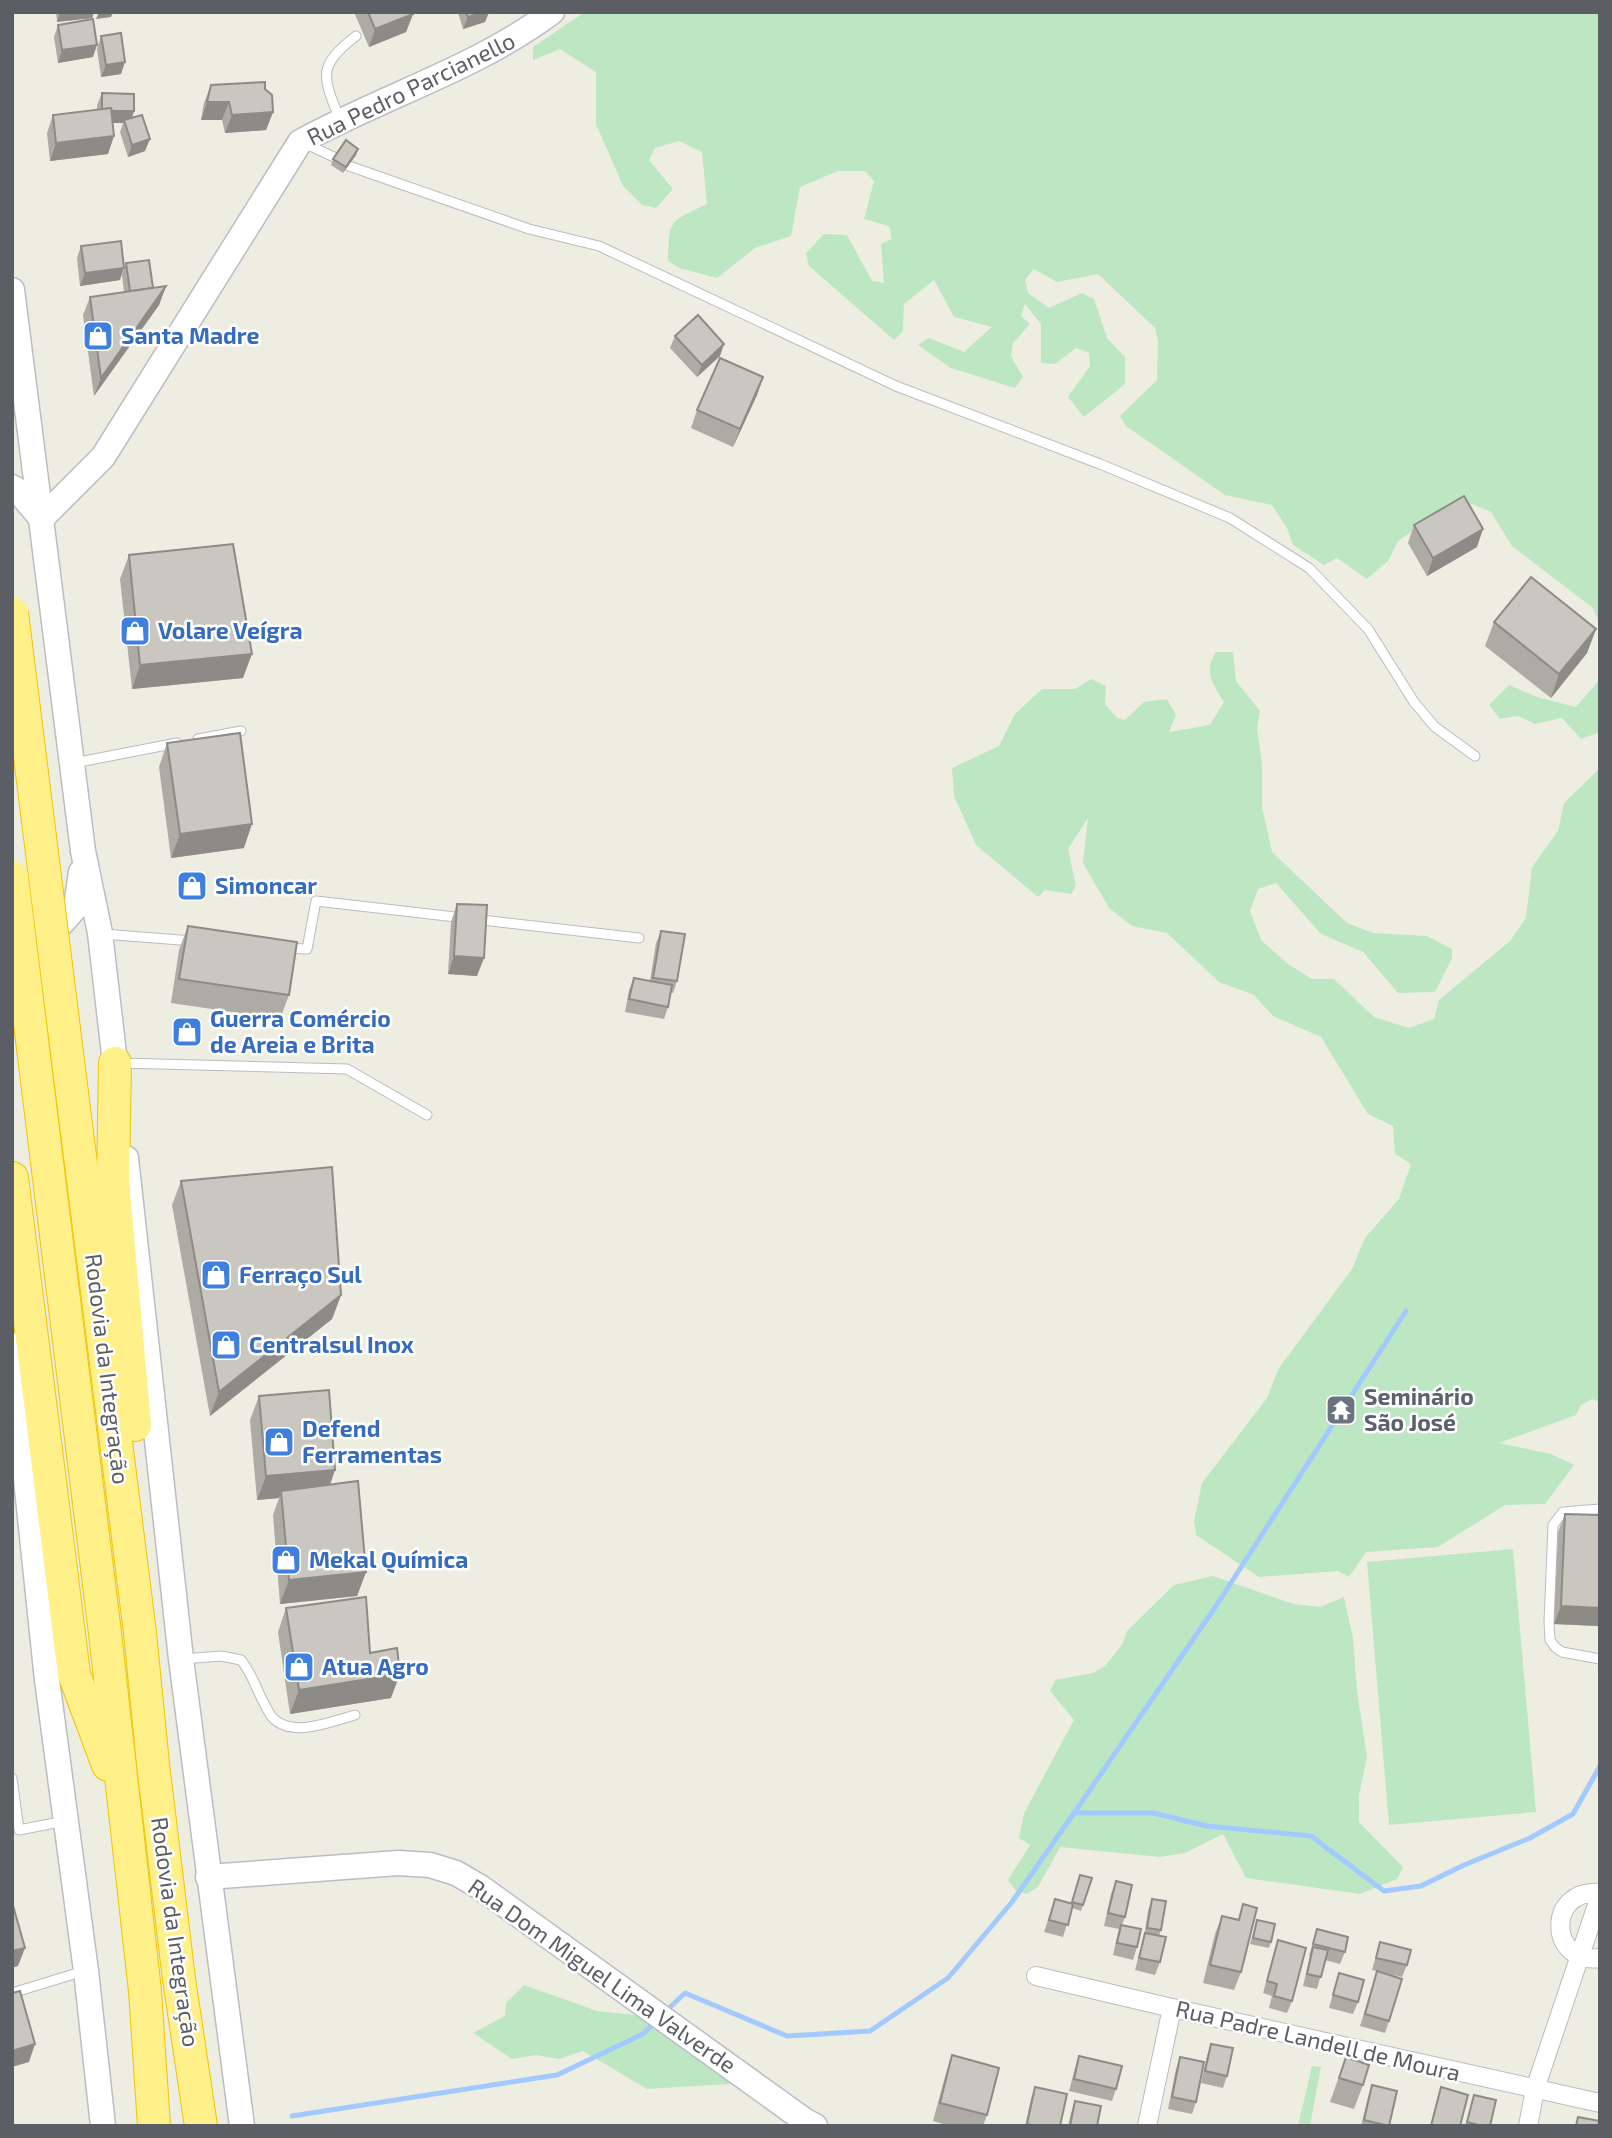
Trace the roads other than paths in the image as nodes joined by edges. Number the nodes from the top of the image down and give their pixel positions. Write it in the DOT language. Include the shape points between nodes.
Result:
graph roads {
  1 [pos="552,12"];
  2 [pos="356,36"];
  3 [pos="340,120"];
  4 [pos="300,142"];
  5 [pos="336,158"];
  6 [pos="349,166"];
  7 [pos="12,290"];
  8 [pos="12,487"];
  9 [pos="41,519"];
  10 [pos="12,613"];
  11 [pos="241,731"];
  12 [pos="1475,757"];
  13 [pos="72,763"];
  14 [pos="83,851"];
  15 [pos="12,877"];
  16 [pos="100,933"];
  17 [pos="639,938"];
  18 [pos="197,941"];
  19 [pos="279,947"];
  20 [pos="12,951"];
  21 [pos="115,1063"];
  22 [pos="427,1115"];
  23 [pos="12,1178"];
  24 [pos="12,1345"];
  25 [pos="1600,1509"];
  26 [pos="181,1659"];
  27 [pos="1600,1659"];
  28 [pos="355,1715"];
  29 [pos="12,1778"];
  30 [pos="158,1803"];
  31 [pos="125,1812"];
  32 [pos="66,1821"];
  33 [pos="208,1877"];
  34 [pos="1600,1894"];
  35 [pos="1581,1957"];
  36 [pos="1600,1958"];
  37 [pos="86,1971"];
  38 [pos="1036,1976"];
  39 [pos="12,1993"];
  40 [pos="1172,2008"];
  41 [pos="149,2038"];
  42 [pos="1535,2089"];
  43 [pos="1600,2103"];
  44 [pos="103,2126"];
  45 [pos="140,2126"];
  46 [pos="154,2126"];
  47 [pos="201,2126"];
  48 [pos="242,2126"];
  49 [pos="815,2126"];
  50 [pos="1147,2126"];
  51 [pos="1528,2126"];
  1 -- 3 [label="main road, Rua Pedro Parcianello" via="523,34 477,58"];
  2 -- 3 [label="lane" via="326,67 327,87"];
  3 -- 4 [label="main road, Rua Pedro Parcianello"];
  4 -- 5 [label="lane"];
  4 -- 9 [label="main road, Rua Pedro Parcianello" via="103,457"];
  6 -- 12 [label="lane" via="529,229 600,246 896,386 1230,518 1309,568 1368,628 1435,727"];
  7 -- 9 [label="main road"];
  8 -- 9 [label="main road"];
  9 -- 13 [label="main road"];
  10 -- 30 [label="highway, Rodovia da Integração, bridge"];
  11 -- 13 [label="lane"];
  13 -- 14 [label="main road"];
  14 -- 16 [label="main road"];
  14 -- 20 [label="main road" via="76,907 39,942"];
  15 -- 31 [label="highway, Rodovia da Integração, bridge"];
  16 -- 18 [label="lane"];
  16 -- 21 [label="main road"];
  17 -- 19 [label="lane" via="316,901 307,949"];
  21 -- 22 [label="lane" via="346,1069"];
  21 -- 26 [label="main road"];
  21 -- 30 [label="highway" via="113,1181 164,1763"];
  23 -- 31 [label="highway" via="74,1674"];
  24 -- 32 [label="main road"];
  25 -- 27 [label="lane" via="1563,1512 1553,1525 1549,1622 1555,1647"];
  26 -- 28 [label="lane" via="221,1656 241,1660 272,1718 286,1725 303,1728"];
  26 -- 33 [label="main road"];
  29 -- 32 [label="lane" via="19,1830"];
  30 -- 47 [label="highway, Rodovia da Integração"];
  31 -- 41 [label="highway, Rodovia da Integração"];
  32 -- 37 [label="main road"];
  33 -- 48 [label="main road"];
  33 -- 49 [label="main road, Rua Dom Miguel Lima Valverde" via="398,1863 456,1873"];
  34 -- 35 [label="street"];
  34 -- 35 [label="street" via="1572,1899 1561,1916 1565,1945"];
  35 -- 36 [label="street"];
  35 -- 42 [label="street"];
  37 -- 39 [label="lane"];
  37 -- 44 [label="main road"];
  38 -- 40 [label="street, Rua Padre Landell de Moura"];
  40 -- 42 [label="street, Rua Padre Landell de Moura"];
  40 -- 50 [label="street"];
  41 -- 45 [label="highway"];
  41 -- 46 [label="highway, Rodovia da Integração"];
  42 -- 43 [label="street, Rua Padre Landell de Moura"];
  42 -- 51 [label="street"];
}
